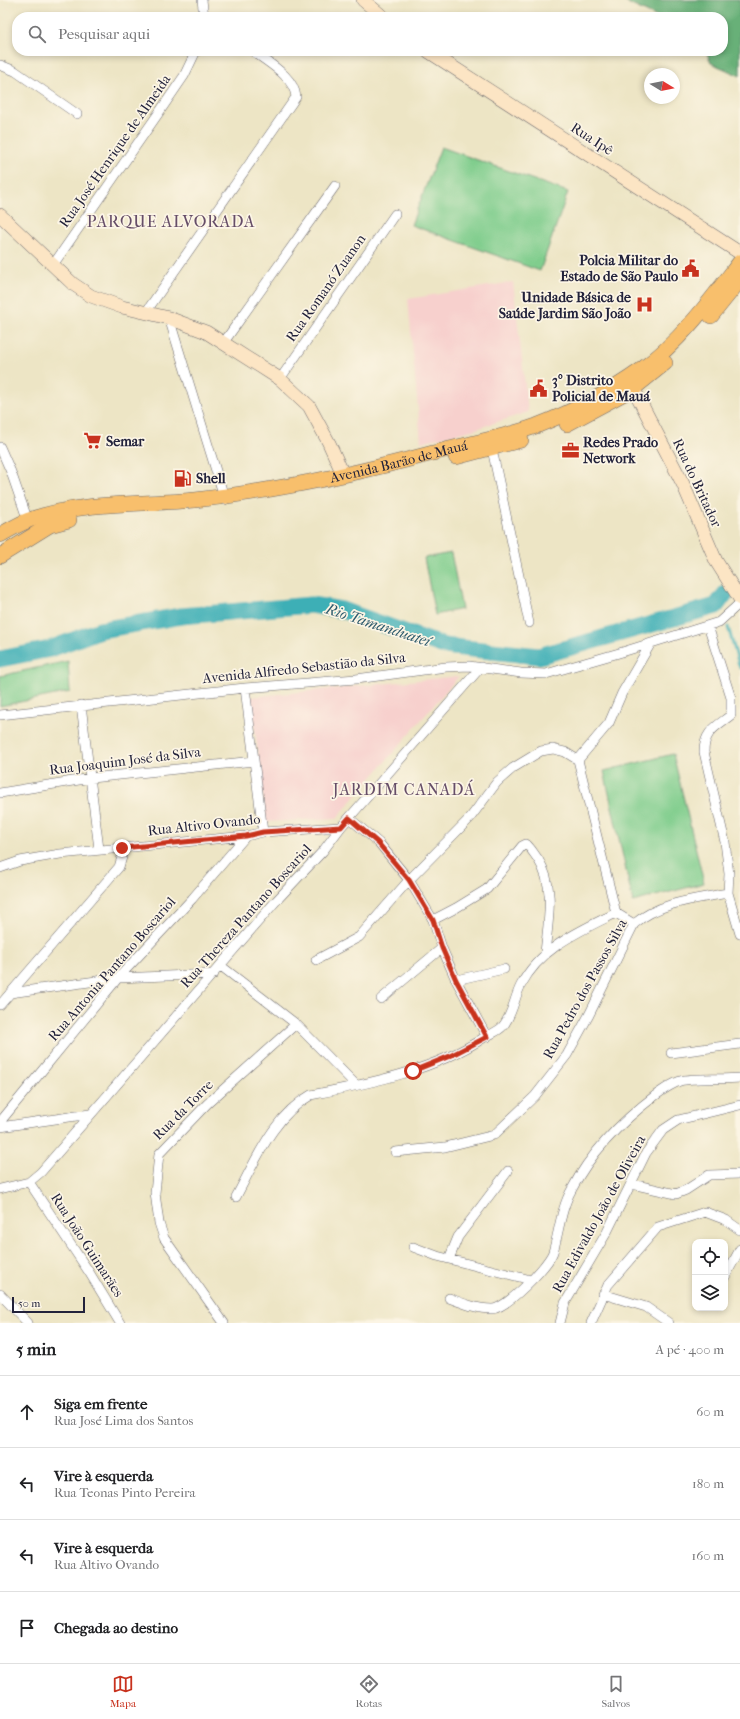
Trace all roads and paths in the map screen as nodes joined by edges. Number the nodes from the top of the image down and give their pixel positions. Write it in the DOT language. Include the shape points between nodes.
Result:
graph roads {
  1 [pos="202,0"];
  2 [pos="363,0"];
  3 [pos="203,12"];
  4 [pos="377,12"];
  5 [pos="194,56"];
  6 [pos="259,56"];
  7 [pos="436,56"];
  8 [pos="0,65"];
  9 [pos="77,114"];
  10 [pos="335,186"];
  11 [pos="395,214"];
  12 [pos="0,215"];
  13 [pos="740,253"];
  14 [pos="740,262"];
  15 [pos="53,265"];
  16 [pos="740,270"];
  17 [pos="740,280"];
  18 [pos="726,299"];
  19 [pos="146,312"];
  20 [pos="169,318"];
  21 [pos="224,342"];
  22 [pos="280,379"];
  23 [pos="631,383"];
  24 [pos="0,447"];
  25 [pos="492,449"];
  26 [pos="345,478"];
  27 [pos="225,500"];
  28 [pos="28,521"];
  29 [pos="0,535"];
  30 [pos="0,556"];
  31 [pos="740,599"];
  32 [pos="740,603"];
  33 [pos="529,623"];
  34 [pos="708,626"];
  35 [pos="652,643"];
  36 [pos="482,667"];
  37 [pos="245,688"];
  38 [pos="81,705"];
  39 [pos="0,715"];
  40 [pos="578,760"];
  41 [pos="254,761"];
  42 [pos="91,778"];
  43 [pos="0,793"];
  44 [pos="349,818"];
  45 [pos="341,827"];
  46 [pos="263,832"];
  47 [pos="246,836"];
  48 [pos="122,848"];
  49 [pos="99,849"];
  50 [pos="0,868"];
  51 [pos="409,880"];
  52 [pos="728,893"];
  53 [pos="616,913"];
  54 [pos="433,920"];
  55 [pos="634,924"];
  56 [pos="740,934"];
  57 [pos="442,948"];
  58 [pos="545,953"];
  59 [pos="316,960"];
  60 [pos="221,966"];
  61 [pos="504,969"];
  62 [pos="214,974"];
  63 [pos="118,978"];
  64 [pos="456,980"];
  65 [pos="10,993"];
  66 [pos="382,999"];
  67 [pos="0,1005"];
  68 [pos="296,1024"];
  69 [pos="487,1037"];
  70 [pos="740,1044"];
  71 [pos="671,1052"];
  72 [pos="740,1078"];
  73 [pos="356,1085"];
  74 [pos="740,1105"];
  75 [pos="90,1114"];
  76 [pos="0,1122"];
  77 [pos="0,1127"];
  78 [pos="395,1152"];
  79 [pos="508,1172"];
  80 [pos="740,1174"];
  81 [pos="29,1182"];
  82 [pos="632,1184"];
  83 [pos="0,1189"];
  84 [pos="236,1197"];
  85 [pos="740,1230"];
  86 [pos="412,1247"];
  87 [pos="740,1249"];
  88 [pos="449,1259"];
  89 [pos="726,1275"];
  90 [pos="531,1280"];
  91 [pos="0,1294"];
  92 [pos="603,1294"];
  93 [pos="448,1298"];
  94 [pos="28,1323"];
  95 [pos="120,1323"];
  96 [pos="224,1323"];
  97 [pos="560,1323"];
  98 [pos="591,1323"];
  99 [pos="669,1323"];
  1 -- 3 [label="street"];
  2 -- 4 [label="street"];
  5 -- 15 [label="street, Rua José Henrique de Almeida" via="184,76"];
  6 -- 19 [label="street" via="290,81 296,97"];
  7 -- 13 [label="street, Rua Ipê"];
  8 -- 9 [label="street" via="15,71"];
  10 -- 21 [label="street"];
  11 -- 22 [label="street, Rua Romanó Zuanon"];
  12 -- 15 [label="street"];
  14 -- 23 [label="main road, Avenida Barão de Mauá" via="697,318"];
  15 -- 19 [label="street" via="73,284 91,296"];
  16 -- 18 [label="main road" via="725,294"];
  17 -- 18 [label="main road, Avenida Barão de Mauá"];
  18 -- 23 [label="main road, Avenida Barão de Mauá" via="690,340"];
  19 -- 20 [label="street"];
  20 -- 21 [label="street"];
  20 -- 27 [label="street"];
  21 -- 22 [label="street"];
  22 -- 26 [label="street" via="309,406"];
  23 -- 25 [label="main road, Avenida Barão de Mauá" via="562,426"];
  23 -- 26 [label="main road, Avenida Barão de Mauá" via="534,426"];
  23 -- 31 [label="street, Rua do Britador" via="683,484 716,561"];
  24 -- 28 [label="street"];
  25 -- 26 [label="main road, Avenida Barão de Mauá"];
  25 -- 33 [label="street"];
  26 -- 27 [label="main road, Avenida Barão de Mauá" via="296,493"];
  27 -- 28 [label="main road, Avenida Barão de Mauá" via="83,507"];
  27 -- 30 [label="main road, Avenida Barão de Mauá" via="92,515 62,521 33,534"];
  28 -- 29 [label="main road, Avenida Barão de Mauá"];
  32 -- 34 [label="street, Avenida Alfredo Sebastião da Silva" via="720,622"];
  34 -- 35 [label="street, Avenida Alfredo Sebastião da Silva"];
  34 -- 52 [label="street" via="731,698 731,715 714,728 704,741 707,766 725,842 729,874"];
  35 -- 36 [label="street, Avenida Alfredo Sebastião da Silva" via="546,674"];
  35 -- 40 [label="street" via="622,693 609,723"];
  36 -- 37 [label="street, Avenida Alfredo Sebastião da Silva" via="446,668 356,679"];
  36 -- 44 [label="street, Rua Thereza Pantano Boscariol"];
  37 -- 38 [label="street, Avenida Alfredo Sebastião da Silva"];
  37 -- 41 [label="street"];
  38 -- 39 [label="street, Avenida Alfredo Sebastião da Silva"];
  38 -- 42 [label="street"];
  40 -- 51 [label="street" via="566,752 553,749 541,751 513,768 497,782 470,818"];
  40 -- 53 [label="street"];
  41 -- 42 [label="street, Rua Joaquim José da Silva"];
  41 -- 46 [label="street"];
  42 -- 43 [label="street, Rua Joaquim José da Silva"];
  42 -- 49 [label="street"];
  44 -- 45 [label="street, Rua Thereza Pantano Boscariol"];
  44 -- 51 [label="street" via="378,843"];
  45 -- 46 [label="street, Rua Altivo Ovando"];
  45 -- 60 [label="street, Rua Thereza Pantano Boscariol" via="323,851"];
  46 -- 47 [label="street, Rua Altivo Ovando"];
  47 -- 48 [label="street, Rua Altivo Ovando"];
  47 -- 63 [label="street, Rua Antonia Pantano Boscariol" via="192,899"];
  48 -- 49 [label="street, Rua Altivo Ovando"];
  48 -- 65 [label="street" via="119,867"];
  49 -- 50 [label="street, Rua Altivo Ovando" via="26,860"];
  51 -- 54 [label="street"];
  51 -- 59 [label="street" via="359,937"];
  52 -- 55 [label="street, Rua Pedro dos Passos Silva" via="682,902 644,916"];
  52 -- 56 [label="street"];
  53 -- 55 [label="street"];
  53 -- 58 [label="street"];
  54 -- 57 [label="street"];
  54 -- 58 [label="street" via="487,889 526,844 543,867 549,885"];
  55 -- 78 [label="street, Rua Pedro dos Passos Silva" via="567,1055 530,1101 494,1135 445,1147"];
  57 -- 64 [label="street"];
  57 -- 66 [label="street"];
  58 -- 69 [label="street" via="521,984 502,1027"];
  60 -- 62 [label="street, Rua Thereza Pantano Boscariol"];
  60 -- 68 [label="street"];
  61 -- 64 [label="street"];
  62 -- 63 [label="street"];
  62 -- 75 [label="street, Rua Thereza Pantano Boscariol"];
  63 -- 65 [label="street"];
  63 -- 76 [label="street, Rua Antonia Pantano Boscariol"];
  64 -- 69 [label="street"];
  65 -- 67 [label="street"];
  68 -- 73 [label="street"];
  68 -- 96 [label="street, Rua da Torre" via="207,1104 159,1154 155,1193 158,1222 164,1238"];
  69 -- 73 [label="street" via="413,1071"];
  70 -- 71 [label="street"];
  72 -- 90 [label="street" via="680,1081 659,1093 620,1124 571,1190 552,1254"];
  73 -- 84 [label="street" via="311,1095 296,1103 270,1133"];
  74 -- 82 [label="street, Rua Edivaldo João de Oliveira" via="678,1120 663,1130 646,1153"];
  75 -- 77 [label="street"];
  75 -- 81 [label="street, Rua Thereza Pantano Boscariol" via="41,1172"];
  79 -- 88 [label="street" via="458,1237"];
  80 -- 82 [label="street" via="709,1176 676,1194"];
  81 -- 83 [label="street"];
  81 -- 95 [label="street, Rua João Guimarães"];
  82 -- 97 [label="street, Rua Edivaldo João de Oliveira" via="565,1303"];
  85 -- 92 [label="street" via="726,1220 705,1212 658,1227"];
  86 -- 88 [label="street"];
  87 -- 89 [label="street"];
  88 -- 90 [label="street"];
  90 -- 93 [label="street" via="505,1305 493,1309 468,1306"];
  91 -- 94 [label="street"];
  92 -- 98 [label="street"];
  92 -- 99 [label="street" via="646,1307"];
}
